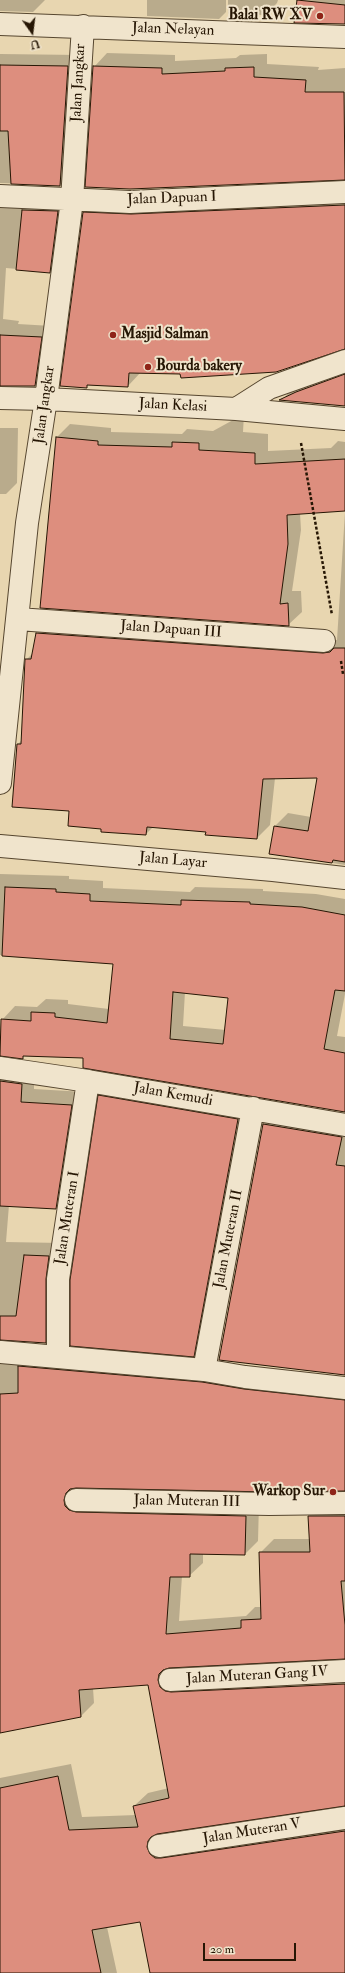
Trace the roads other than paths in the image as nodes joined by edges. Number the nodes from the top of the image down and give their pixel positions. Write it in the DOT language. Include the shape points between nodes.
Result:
graph roads {
  1 [pos="0,24"];
  2 [pos="83,26"];
  3 [pos="345,37"];
  4 [pos="345,192"];
  5 [pos="0,196"];
  6 [pos="72,200"];
  7 [pos="345,361"];
  8 [pos="0,398"];
  9 [pos="46,398"];
  10 [pos="236,409"];
  11 [pos="345,420"];
  12 [pos="18,619"];
  13 [pos="324,641"];
  14 [pos="0,783"];
  15 [pos="0,846"];
  16 [pos="345,878"];
  17 [pos="0,1068"];
  18 [pos="88,1081"];
  19 [pos="253,1108"];
  20 [pos="345,1125"];
  21 [pos="1,1352"];
  22 [pos="58,1356"];
  23 [pos="204,1370"];
  24 [pos="345,1388"];
  25 [pos="76,1500"];
  26 [pos="345,1503"];
  27 [pos="345,1671"];
  28 [pos="170,1680"];
  29 [pos="345,1818"];
  30 [pos="159,1846"];
  1 -- 2 [label="street, Jalan Nelayan"];
  2 -- 3 [label="street, Jalan Nelayan"];
  2 -- 6 [label="street, Jalan Jangkar"];
  4 -- 6 [label="street, Jalan Dapuan I" via="130,202"];
  5 -- 6 [label="street, Jalan Dapuan I"];
  6 -- 9 [label="street, Jalan Jangkar"];
  7 -- 10 [label="street" via="269,388"];
  8 -- 9 [label="street, Jalan Kelasi"];
  9 -- 10 [label="street, Jalan Kelasi"];
  9 -- 12 [label="street, Jalan Jangkar" via="27,523"];
  10 -- 11 [label="street, Jalan Kelasi"];
  12 -- 13 [label="street, Jalan Dapuan III"];
  12 -- 14 [label="street, Jalan Jangkar"];
  15 -- 16 [label="street, Jalan Layar"];
  17 -- 18 [label="street, Jalan Kemudi"];
  18 -- 19 [label="street, Jalan Kemudi"];
  18 -- 22 [label="street, Jalan Muteran I" via="58,1279"];
  19 -- 20 [label="street, Jalan Kemudi"];
  19 -- 23 [label="street, Jalan Muteran II"];
  21 -- 22 [label="street"];
  22 -- 23 [label="street"];
  23 -- 24 [label="street"];
  25 -- 26 [label="street, Jalan Muteran III"];
  27 -- 28 [label="street, Jalan Muteran Gang IV"];
  29 -- 30 [label="street, Jalan Muteran V"];
}
